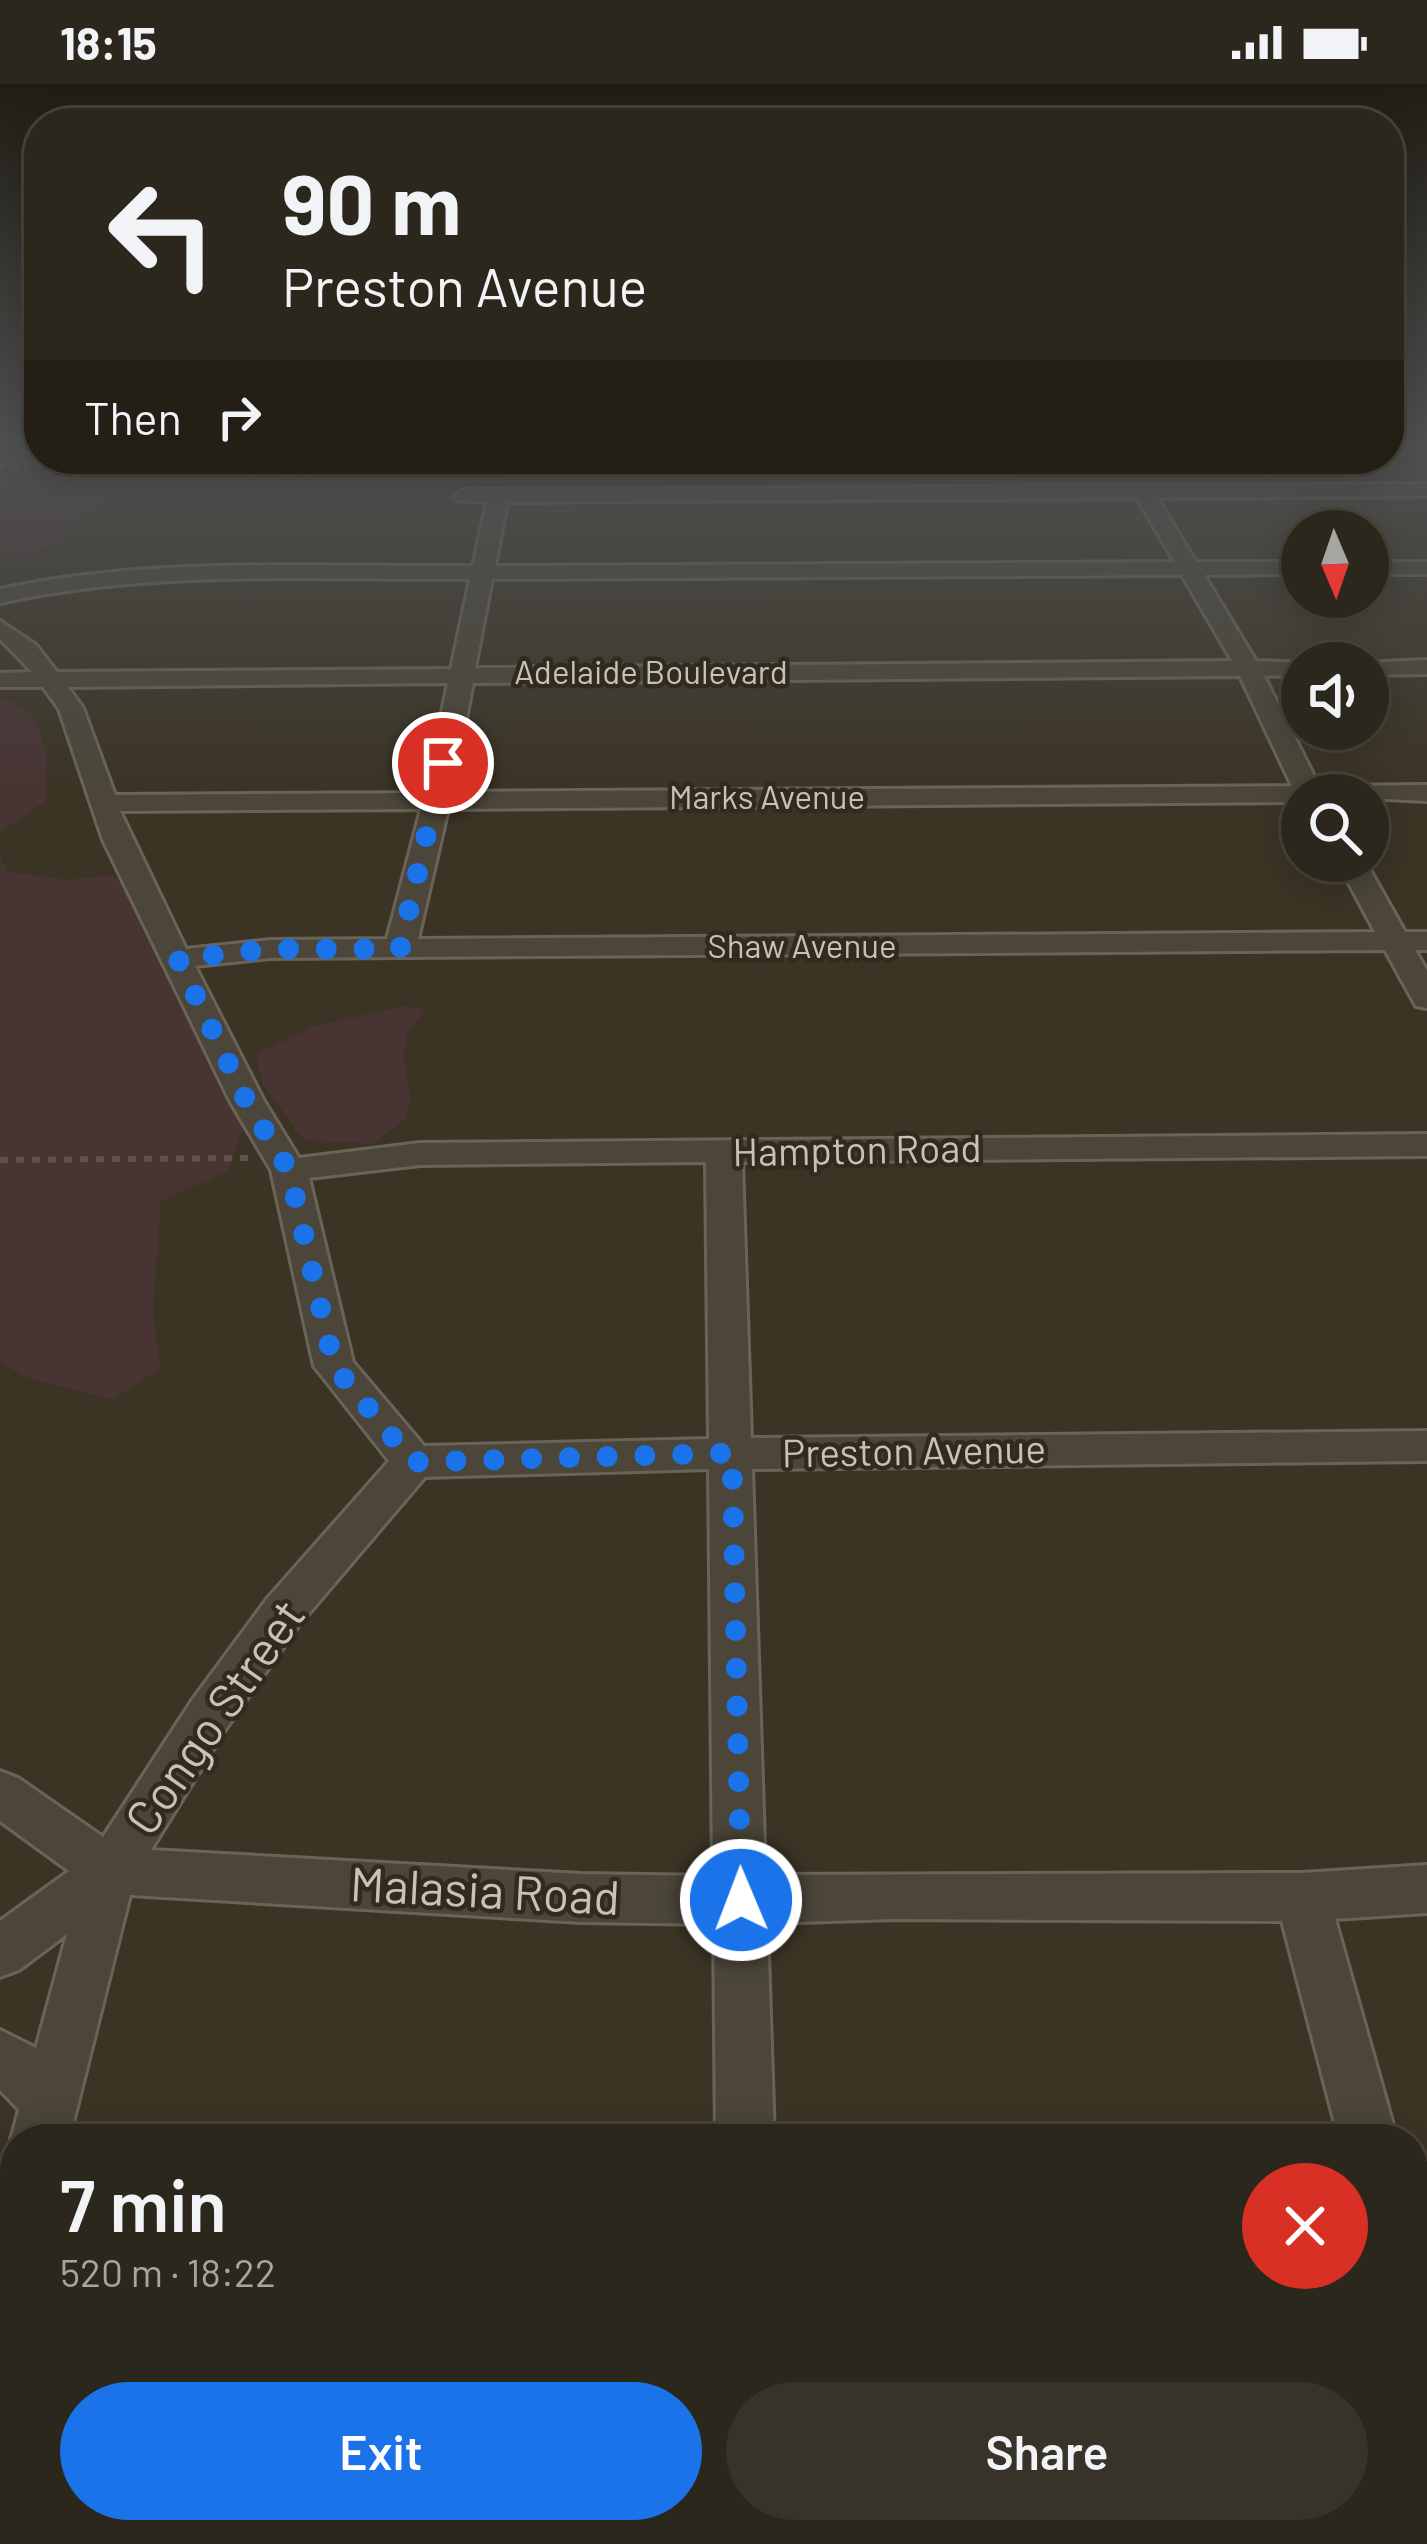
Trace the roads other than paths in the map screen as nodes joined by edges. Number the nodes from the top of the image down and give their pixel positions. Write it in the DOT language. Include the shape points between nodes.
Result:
graph roads {
  1 [pos="485,561"];
  2 [pos="1183,561"];
  3 [pos="1187,568"];
  4 [pos="1281,568"];
  5 [pos="1389,568"];
  6 [pos="1427,568"];
  7 [pos="482,573"];
  8 [pos="0,596"];
  9 [pos="0,628"];
  10 [pos="1427,667"];
  11 [pos="1248,668"];
  12 [pos="1281,668"];
  13 [pos="1389,668"];
  14 [pos="462,674"];
  15 [pos="49,679"];
  16 [pos="0,680"];
  17 [pos="1300,774"];
  18 [pos="1389,793"];
  19 [pos="1427,793"];
  20 [pos="1281,794"];
  21 [pos="437,800"];
  22 [pos="108,803"];
  23 [pos="1363,882"];
  24 [pos="1395,941"];
  25 [pos="1427,941"];
  26 [pos="400,949"];
  27 [pos="178,959"];
  28 [pos="1427,1000"];
  29 [pos="1427,1145"];
  30 [pos="724,1152"];
  31 [pos="285,1164"];
  32 [pos="1427,1446"];
  33 [pos="732,1453"];
  34 [pos="413,1462"];
  35 [pos="0,1793"];
  36 [pos="110,1871"];
  37 [pos="1427,1889"];
  38 [pos="1302,1897"];
  39 [pos="741,1900"];
  40 [pos="0,1952"];
  41 [pos="0,2057"];
  42 [pos="45,2120"];
  43 [pos="746,2124"];
  44 [pos="1364,2124"];
  1 -- 7 [label="street"];
  2 -- 3 [label="street"];
  3 -- 4 [label="street"];
  3 -- 7 [label="street"];
  3 -- 11 [label="street"];
  5 -- 6 [label="street"];
  7 -- 8 [label="street" via="139,574"];
  7 -- 14 [label="street"];
  9 -- 15 [label="street"];
  10 -- 13 [label="street"];
  11 -- 12 [label="street, Adelaide Boulevard"];
  11 -- 14 [label="street, Adelaide Boulevard"];
  11 -- 17 [label="street"];
  14 -- 15 [label="street, Adelaide Boulevard"];
  14 -- 21 [label="street"];
  15 -- 16 [label="street, Adelaide Boulevard"];
  15 -- 22 [label="street" via="75,718"];
  18 -- 19 [label="street, Marks Avenue"];
  20 -- 21 [label="street, Marks Avenue"];
  21 -- 22 [label="street, Marks Avenue"];
  21 -- 26 [label="street"];
  22 -- 27 [label="street" via="117,840"];
  23 -- 24 [label="street"];
  24 -- 25 [label="street, Shaw Avenue"];
  24 -- 26 [label="street, Shaw Avenue"];
  24 -- 28 [label="street"];
  26 -- 27 [label="street, Shaw Avenue"];
  27 -- 31 [label="street"];
  29 -- 30 [label="street, Hampton Road"];
  30 -- 31 [label="street, Hampton Road" via="420,1154"];
  30 -- 33 [label="street"];
  31 -- 34 [label="street" via="334,1366"];
  32 -- 33 [label="street, Preston Avenue"];
  33 -- 34 [label="street, Preston Avenue"];
  33 -- 39 [label="street"];
  34 -- 36 [label="street, Congo Street" via="284,1612"];
  35 -- 36 [label="street"];
  36 -- 39 [label="street, Malasia Road"];
  36 -- 40 [label="street, Congo Street"];
  36 -- 42 [label="street"];
  37 -- 38 [label="street, Malasia Road"];
  38 -- 39 [label="street, Malasia Road"];
  38 -- 44 [label="street"];
  39 -- 43 [label="street"];
  41 -- 42 [label="street" via="25,2074"];
}
